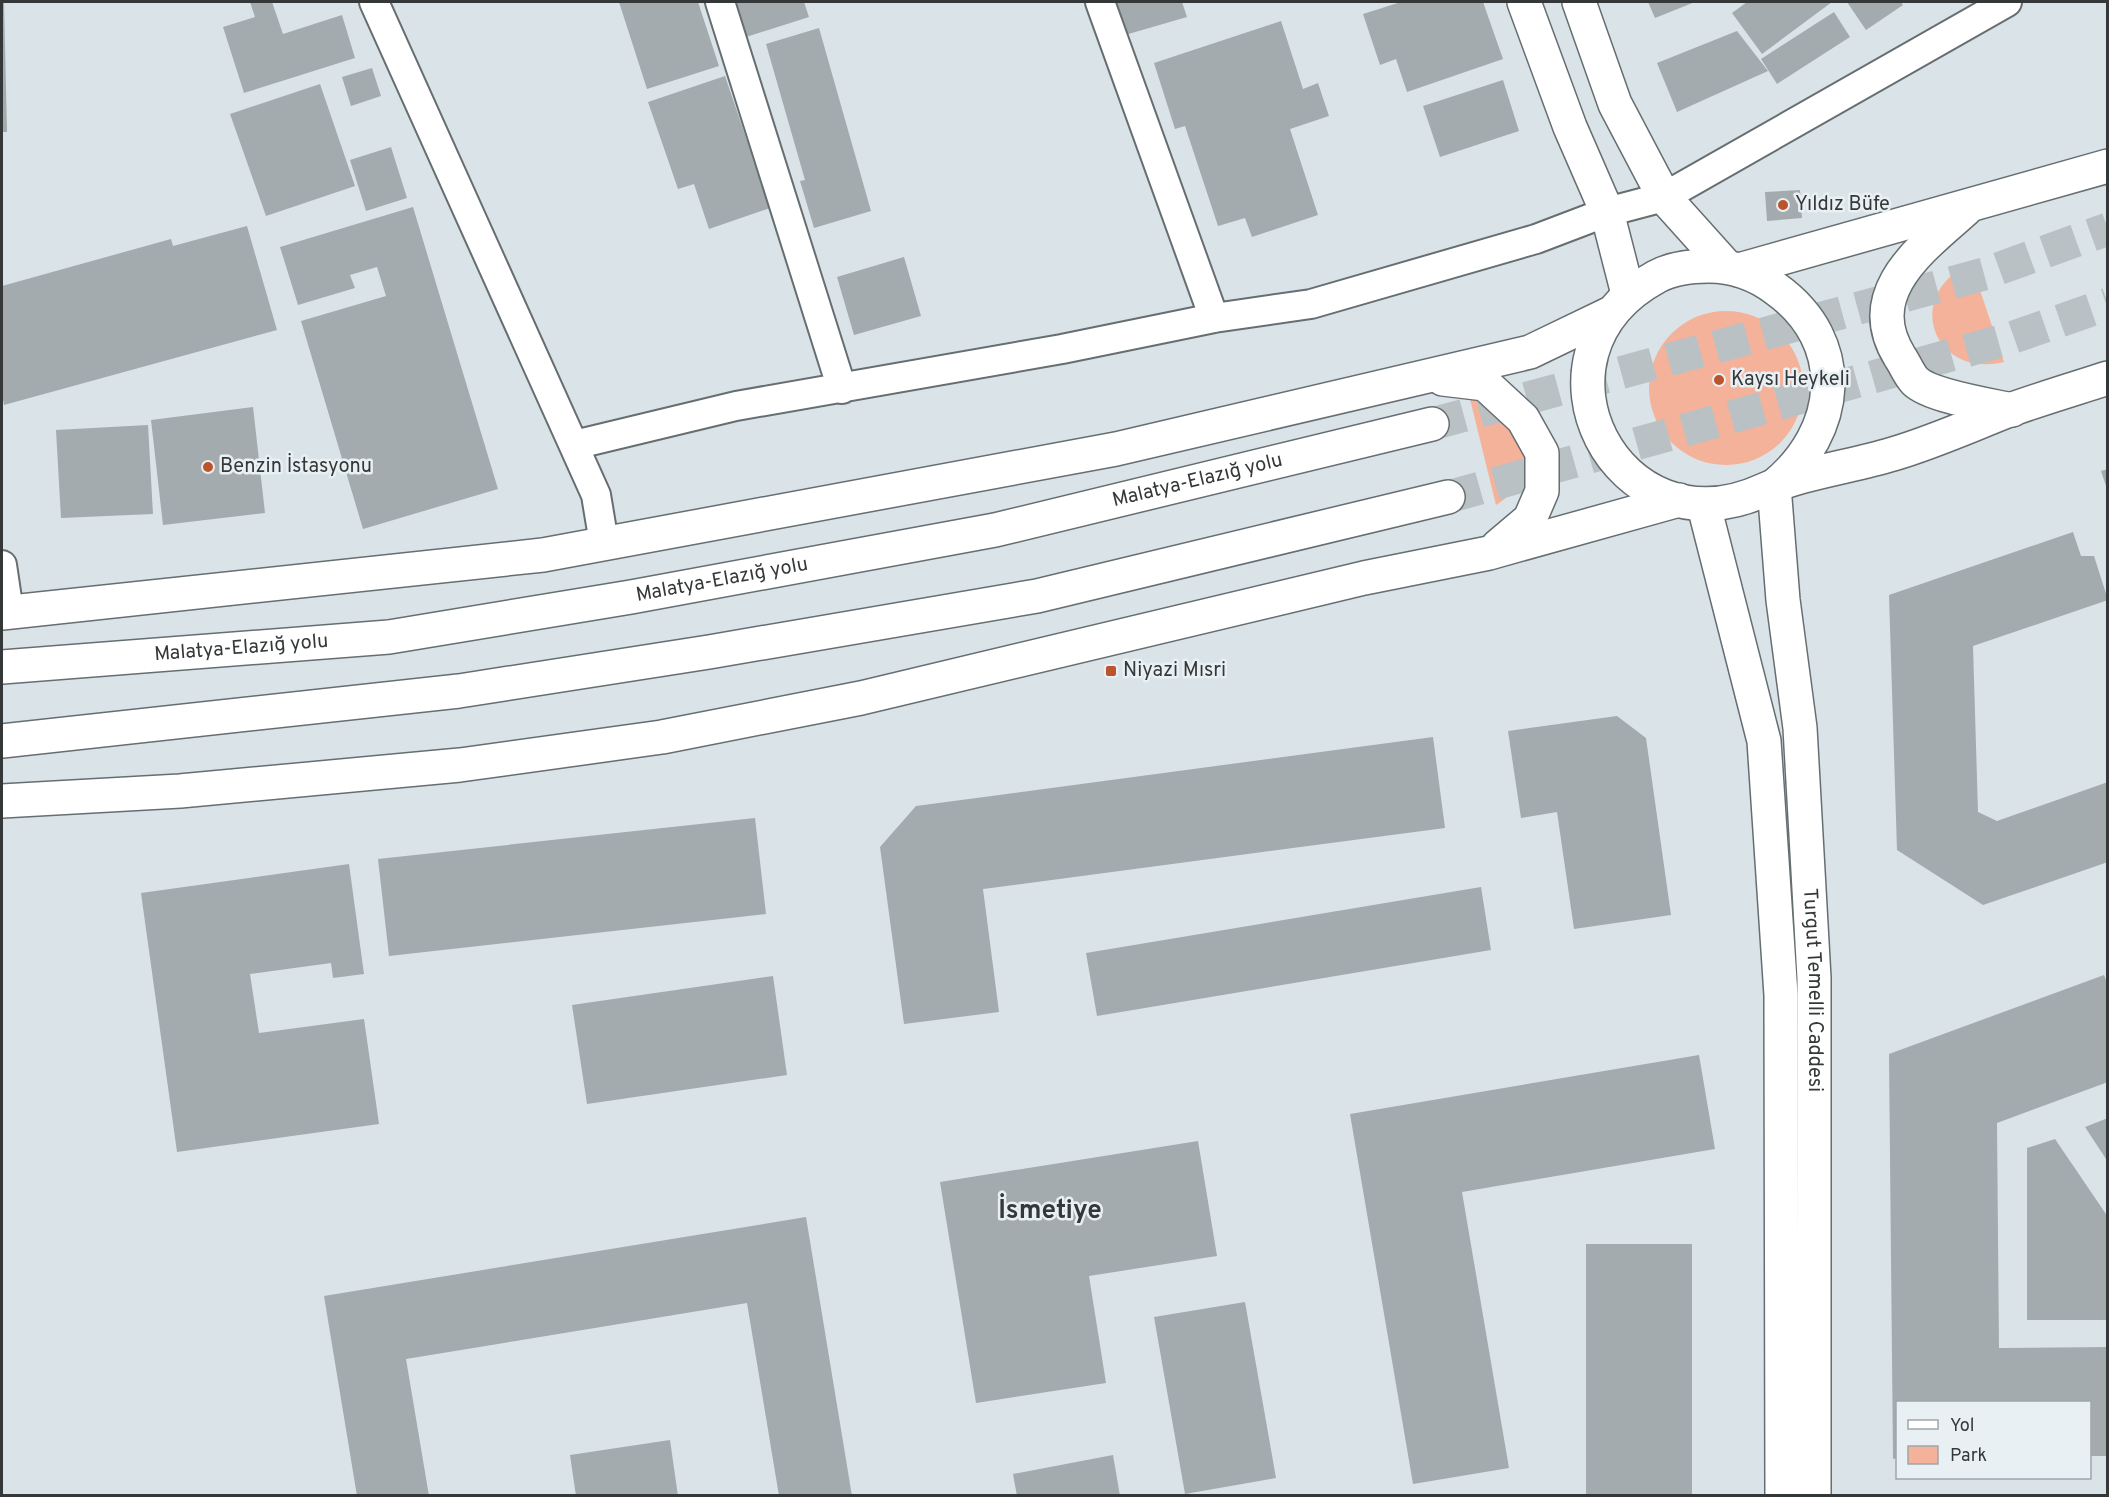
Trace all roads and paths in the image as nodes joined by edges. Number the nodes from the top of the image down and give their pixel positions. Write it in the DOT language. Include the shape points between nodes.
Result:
graph roads {
  1 [pos="374,2"];
  2 [pos="720,2"];
  3 [pos="1100,2"];
  4 [pos="1524,2"];
  5 [pos="1579,2"];
  6 [pos="2007,2"];
  7 [pos="2108,166"];
  8 [pos="1664,197"];
  9 [pos="1971,205"];
  10 [pos="1607,212"];
  11 [pos="1732,268"];
  12 [pos="1620,303"];
  13 [pos="1214,318"];
  14 [pos="1430,377"];
  15 [pos="2108,378"];
  16 [pos="842,389"];
  17 [pos="2012,410"];
  18 [pos="1432,424"];
  19 [pos="574,445"];
  20 [pos="1774,486"];
  21 [pos="1448,497"];
  22 [pos="1692,503"];
  23 [pos="604,543"];
  24 [pos="1490,553"];
  25 [pos="2,566"];
  26 [pos="5,613"];
  27 [pos="2,667"];
  28 [pos="2,741"];
  29 [pos="2,801"];
  30 [pos="1782,1496"];
  31 [pos="1814,1496"];
  1 -- 19 [label="street"];
  2 -- 16 [label="street"];
  3 -- 13 [label="street"];
  4 -- 10 [label="main road" via="1570,127"];
  5 -- 8 [label="main road" via="1615,104"];
  6 -- 8 [label="street"];
  7 -- 9 [label="main road"];
  8 -- 10 [label="street"];
  8 -- 11 [label="main road"];
  9 -- 11 [label="main road"];
  9 -- 17 [label="main road" via="1928,243 1896,279 1885,321 1891,342 1915,382 1950,396"];
  10 -- 12 [label="main road"];
  10 -- 13 [label="street" via="1536,239 1311,304"];
  11 -- 12 [label="main road" via="1689,266 1658,275"];
  11 -- 20 [label="main road" via="1758,276 1797,304 1818,335 1828,376 1828,398 1818,435 1793,471"];
  12 -- 14 [label="main road" via="1530,352"];
  12 -- 22 [label="main road" via="1596,338 1589,361 1589,411 1606,451 1632,480 1658,495"];
  13 -- 16 [label="street"];
  14 -- 23 [label="main road" via="1116,449"];
  14 -- 24 [label="main road" via="1485,384 1523,418 1542,453 1542,491 1530,519"];
  15 -- 17 [label="main road"];
  16 -- 19 [label="street" via="736,406"];
  17 -- 20 [label="main road" via="1894,454"];
  18 -- 27 [label="main road, Malatya-Elazığ yolu" via="995,530 631,597 389,637"];
  19 -- 23 [label="street" via="596,495"];
  20 -- 22 [label="main road" via="1742,501"];
  20 -- 31 [label="main road, Turgut Temelli Caddesi" via="1783,600 1800,729 1814,978"];
  21 -- 28 [label="main road" via="1037,596 709,652 459,691"];
  22 -- 24 [label="main road"];
  22 -- 30 [label="main road, Turgut Temelli Caddesi" via="1764,741 1781,995"];
  23 -- 26 [label="main road" via="543,555"];
  24 -- 29 [label="main road" via="861,698 662,737 460,765 180,791"];
  25 -- 26 [label="street"];
}
